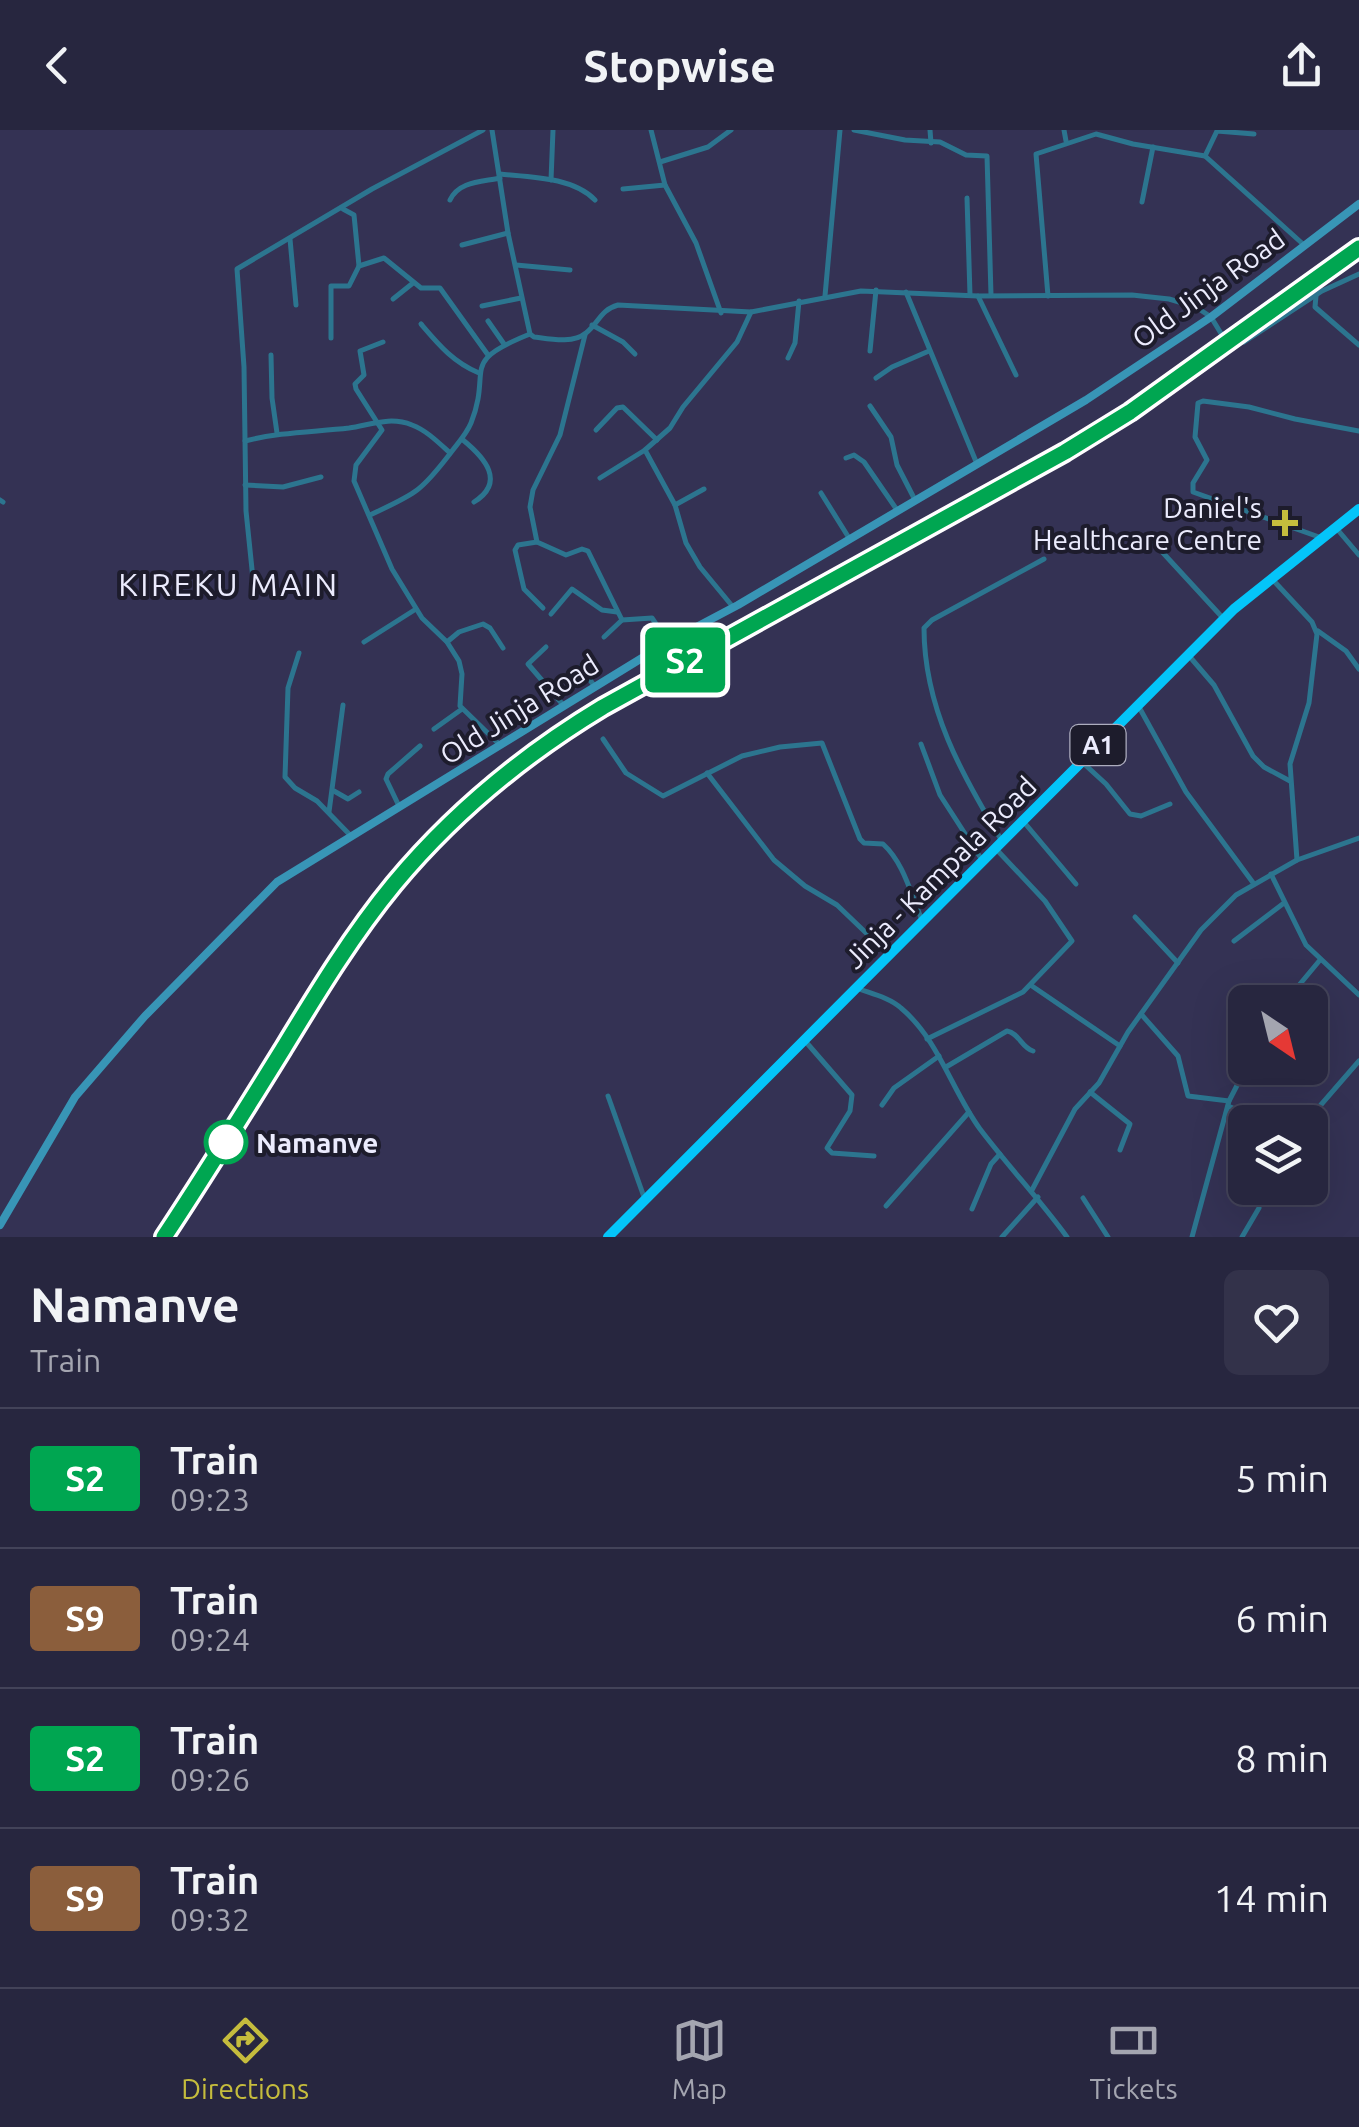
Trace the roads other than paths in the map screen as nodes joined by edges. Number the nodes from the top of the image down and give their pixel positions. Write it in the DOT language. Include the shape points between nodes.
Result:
graph roads {
  1 [pos="484,130"];
  2 [pos="492,130"];
  3 [pos="553,130"];
  4 [pos="651,130"];
  5 [pos="731,130"];
  6 [pos="840,130"];
  7 [pos="854,130"];
  8 [pos="930,130"];
  9 [pos="1064,130"];
  10 [pos="1254,134"];
  11 [pos="1066,142"];
  12 [pos="931,143"];
  13 [pos="1154,147"];
  14 [pos="1205,156"];
  15 [pos="660,162"];
  16 [pos="500,176"];
  17 [pos="551,180"];
  18 [pos="665,185"];
  19 [pos="624,188"];
  20 [pos="967,198"];
  21 [pos="450,200"];
  22 [pos="595,200"];
  23 [pos="1142,202"];
  24 [pos="1359,204"];
  25 [pos="340,209"];
  26 [pos="508,233"];
  27 [pos="290,239"];
  28 [pos="462,245"];
  29 [pos="1304,245"];
  30 [pos="516,265"];
  31 [pos="358,266"];
  32 [pos="570,270"];
  33 [pos="1359,274"];
  34 [pos="413,282"];
  35 [pos="876,290"];
  36 [pos="906,292"];
  37 [pos="970,295"];
  38 [pos="978,296"];
  39 [pos="991,296"];
  40 [pos="1048,296"];
  41 [pos="1316,296"];
  42 [pos="825,297"];
  43 [pos="394,298"];
  44 [pos="521,298"];
  45 [pos="799,301"];
  46 [pos="1304,304"];
  47 [pos="296,305"];
  48 [pos="482,306"];
  49 [pos="1315,307"];
  50 [pos="750,312"];
  51 [pos="721,313"];
  52 [pos="1211,317"];
  53 [pos="488,321"];
  54 [pos="421,324"];
  55 [pos="592,325"];
  56 [pos="530,334"];
  57 [pos="585,335"];
  58 [pos="332,338"];
  59 [pos="383,342"];
  60 [pos="1244,342"];
  61 [pos="504,344"];
  62 [pos="1359,345"];
  63 [pos="870,350"];
  64 [pos="929,351"];
  65 [pos="635,354"];
  66 [pos="271,355"];
  67 [pos="488,355"];
  68 [pos="788,358"];
  69 [pos="1185,371"];
  70 [pos="479,372"];
  71 [pos="1016,375"];
  72 [pos="876,378"];
  73 [pos="870,406"];
  74 [pos="377,421"];
  75 [pos="596,430"];
  76 [pos="1359,431"];
  77 [pos="277,433"];
  78 [pos="462,440"];
  79 [pos="657,440"];
  80 [pos="245,441"];
  81 [pos="645,450"];
  82 [pos="450,453"];
  83 [pos="846,458"];
  84 [pos="977,464"];
  85 [pos="321,478"];
  86 [pos="600,478"];
  87 [pos="245,485"];
  88 [pos="704,489"];
  89 [pos="821,493"];
  90 [pos="915,500"];
  91 [pos="474,502"];
  92 [pos="675,505"];
  93 [pos="1359,508"];
  94 [pos="897,510"];
  95 [pos="370,515"];
  96 [pos="1334,528"];
  97 [pos="850,538"];
  98 [pos="1321,538"];
  99 [pos="537,542"];
  100 [pos="1153,542"];
  101 [pos="1359,555"];
  102 [pos="1044,559"];
  103 [pos="1271,577"];
  104 [pos="253,579"];
  105 [pos="543,608"];
  106 [pos="733,608"];
  107 [pos="416,609"];
  108 [pos="617,612"];
  109 [pos="551,614"];
  110 [pos="1224,619"];
  111 [pos="622,620"];
  112 [pos="1316,629"];
  113 [pos="604,638"];
  114 [pos="364,642"];
  115 [pos="446,642"];
  116 [pos="668,642"];
  117 [pos="546,647"];
  118 [pos="503,648"];
  119 [pos="299,652"];
  120 [pos="1188,655"];
  121 [pos="581,666"];
  122 [pos="1359,670"];
  123 [pos="595,686"];
  124 [pos="344,705"];
  125 [pos="1138,705"];
  126 [pos="564,706"];
  127 [pos="462,709"];
  128 [pos="434,728"];
  129 [pos="604,739"];
  130 [pos="922,744"];
  131 [pos="420,746"];
  132 [pos="502,746"];
  133 [pos="1082,762"];
  134 [pos="708,772"];
  135 [pos="1290,781"];
  136 [pos="334,791"];
  137 [pos="359,792"];
  138 [pos="1170,804"];
  139 [pos="400,808"];
  140 [pos="329,812"];
  141 [pos="1023,821"];
  142 [pos="351,836"];
  143 [pos="1359,838"];
  144 [pos="999,844"];
  145 [pos="982,860"];
  146 [pos="1298,860"];
  147 [pos="1271,874"];
  148 [pos="1076,884"];
  149 [pos="1254,884"];
  150 [pos="1284,903"];
  151 [pos="1135,918"];
  152 [pos="922,920"];
  153 [pos="1234,941"];
  154 [pos="888,954"];
  155 [pos="1320,960"];
  156 [pos="1178,963"];
  157 [pos="1299,985"];
  158 [pos="1032,986"];
  159 [pos="856,988"];
  160 [pos="1359,995"];
  161 [pos="1141,1014"];
  162 [pos="804,1039"];
  163 [pos="927,1039"];
  164 [pos="1120,1046"];
  165 [pos="1033,1051"];
  166 [pos="939,1056"];
  167 [pos="1359,1062"];
  168 [pos="946,1067"];
  169 [pos="1237,1085"];
  170 [pos="1090,1092"];
  171 [pos="608,1096"];
  172 [pos="1228,1103"];
  173 [pos="882,1105"];
  174 [pos="1232,1105"];
  175 [pos="1321,1105"];
  176 [pos="968,1112"];
  177 [pos="1120,1150"];
  178 [pos="1000,1154"];
  179 [pos="874,1156"];
  180 [pos="1032,1190"];
  181 [pos="1038,1198"];
  182 [pos="1083,1198"];
  183 [pos="646,1200"];
  184 [pos="886,1206"];
  185 [pos="1258,1208"];
  186 [pos="972,1209"];
  187 [pos="0,1225"];
  188 [pos="608,1237"];
  189 [pos="1002,1237"];
  190 [pos="1067,1237"];
  191 [pos="1108,1237"];
  192 [pos="1192,1237"];
  193 [pos="1242,1237"];
  1 -- 25 [label="street"];
  2 -- 16 [label="street"];
  3 -- 17 [label="street"];
  4 -- 15 [label="street"];
  5 -- 15 [label="street" via="708,146"];
  6 -- 42 [label="street"];
  7 -- 12 [label="street"];
  8 -- 12 [label="street"];
  9 -- 11 [label="street"];
  10 -- 14 [label="street" via="1217,130"];
  11 -- 13 [label="street" via="1096,134"];
  11 -- 40 [label="street" via="1035,156"];
  12 -- 39 [label="street" via="988,158"];
  13 -- 14 [label="street"];
  13 -- 23 [label="street"];
  14 -- 29 [label="street"];
  15 -- 18 [label="street"];
  16 -- 17 [label="street"];
  16 -- 21 [label="street" via="464,185"];
  16 -- 26 [label="street"];
  17 -- 22 [label="street"];
  18 -- 19 [label="street"];
  18 -- 51 [label="street" via="696,243"];
  20 -- 37 [label="street"];
  24 -- 29 [label="main road, Old Jinja Road"];
  25 -- 27 [label="street"];
  25 -- 31 [label="street" via="354,215"];
  26 -- 28 [label="street"];
  26 -- 30 [label="street"];
  27 -- 47 [label="street"];
  27 -- 80 [label="street" via="237,268"];
  29 -- 52 [label="main road, Old Jinja Road"];
  30 -- 32 [label="street"];
  30 -- 44 [label="street"];
  31 -- 34 [label="street" via="384,258"];
  31 -- 58 [label="street" via="349,286 330,286"];
  33 -- 41 [label="street"];
  34 -- 43 [label="street"];
  34 -- 67 [label="street" via="440,288"];
  35 -- 36 [label="street"];
  35 -- 42 [label="street"];
  35 -- 63 [label="street"];
  36 -- 37 [label="street"];
  36 -- 64 [label="street"];
  37 -- 38 [label="street"];
  38 -- 39 [label="street"];
  38 -- 71 [label="street"];
  39 -- 40 [label="street"];
  40 -- 52 [label="street" via="1151,296"];
  41 -- 46 [label="street"];
  41 -- 49 [label="street"];
  42 -- 45 [label="street"];
  44 -- 48 [label="street"];
  44 -- 56 [label="street"];
  45 -- 50 [label="street"];
  45 -- 68 [label="street"];
  46 -- 49 [label="street"];
  46 -- 60 [label="street"];
  49 -- 62 [label="street"];
  50 -- 51 [label="street"];
  50 -- 79 [label="street" via="737,342"];
  51 -- 55 [label="street" via="618,305"];
  52 -- 69 [label="street" via="1226,340"];
  52 -- 84 [label="main road, Old Jinja Road"];
  53 -- 61 [label="street"];
  54 -- 70 [label="street" via="460,365"];
  55 -- 57 [label="street"];
  55 -- 65 [label="street"];
  56 -- 57 [label="street" via="556,340"];
  56 -- 61 [label="street"];
  57 -- 99 [label="street" via="560,436 530,497"];
  59 -- 74 [label="street" via="360,350 364,376 355,384"];
  61 -- 67 [label="street"];
  64 -- 72 [label="street"];
  64 -- 84 [label="street"];
  66 -- 77 [label="street"];
  67 -- 70 [label="street"];
  70 -- 78 [label="street" via="475,412"];
  73 -- 90 [label="street" via="891,437"];
  74 -- 77 [label="street"];
  74 -- 82 [label="street" via="410,424"];
  74 -- 95 [label="street" via="381,435 353,475"];
  75 -- 79 [label="street" via="624,407"];
  76 -- 98 [label="street" via="1249,406 1198,403 1194,437 1207,460 1193,492"];
  77 -- 80 [label="street"];
  78 -- 82 [label="street"];
  78 -- 91 [label="street" via="484,458 491,484"];
  79 -- 81 [label="street"];
  80 -- 87 [label="street"];
  81 -- 86 [label="street"];
  81 -- 92 [label="street"];
  82 -- 95 [label="street" via="422,490"];
  83 -- 94 [label="street" via="864,462"];
  84 -- 90 [label="main road, Old Jinja Road"];
  85 -- 87 [label="street" via="283,488"];
  87 -- 104 [label="street"];
  88 -- 92 [label="street"];
  89 -- 97 [label="street"];
  90 -- 94 [label="main road, Old Jinja Road"];
  92 -- 106 [label="street" via="695,558"];
  93 -- 96 [label="highway, Jinja - Kampala Road / A1"];
  94 -- 97 [label="main road, Old Jinja Road"];
  95 -- 107 [label="street"];
  96 -- 98 [label="highway, Jinja - Kampala Road / A1"];
  96 -- 101 [label="street"];
  97 -- 106 [label="main road, Old Jinja Road"];
  98 -- 103 [label="highway, Jinja - Kampala Road / A1"];
  99 -- 105 [label="street" via="515,550 524,589"];
  99 -- 108 [label="street" via="566,555 588,552"];
  100 -- 110 [label="street"];
  102 -- 144 [label="street" via="924,628 935,710"];
  103 -- 110 [label="highway, Jinja - Kampala Road / A1"];
  103 -- 112 [label="street"];
  106 -- 116 [label="main road, Old Jinja Road"];
  107 -- 114 [label="street"];
  107 -- 115 [label="street"];
  108 -- 109 [label="street" via="602,610 572,589"];
  108 -- 111 [label="street"];
  110 -- 120 [label="highway, Jinja - Kampala Road / A1"];
  111 -- 113 [label="street"];
  111 -- 116 [label="street" via="652,618"];
  112 -- 122 [label="street"];
  112 -- 135 [label="street" via="1309,704 1292,752"];
  115 -- 118 [label="street" via="482,624"];
  115 -- 127 [label="street" via="461,667"];
  116 -- 123 [label="main road, Old Jinja Road"];
  117 -- 126 [label="street" via="528,664"];
  119 -- 140 [label="street" via="288,688 284,777"];
  120 -- 125 [label="highway, Jinja - Kampala Road / A1"];
  120 -- 135 [label="street" via="1214,685 1252,756"];
  121 -- 123 [label="street"];
  123 -- 126 [label="main road, Old Jinja Road"];
  124 -- 136 [label="street"];
  125 -- 133 [label="highway, Jinja - Kampala Road / A1"];
  125 -- 149 [label="street" via="1186,792"];
  126 -- 132 [label="main road, Old Jinja Road"];
  127 -- 128 [label="street"];
  127 -- 132 [label="street"];
  129 -- 134 [label="street" via="626,772 658,795"];
  130 -- 145 [label="street" via="940,795"];
  131 -- 139 [label="street" via="386,779"];
  132 -- 139 [label="main road, Old Jinja Road"];
  133 -- 138 [label="street" via="1130,814"];
  133 -- 141 [label="highway, Jinja - Kampala Road / A1"];
  134 -- 152 [label="street" via="748,754 822,743 860,839 890,851"];
  134 -- 154 [label="street" via="774,860 837,905"];
  135 -- 146 [label="street"];
  136 -- 137 [label="street" via="348,799"];
  136 -- 140 [label="street"];
  139 -- 142 [label="main road, Old Jinja Road"];
  140 -- 142 [label="street"];
  141 -- 144 [label="highway, Jinja - Kampala Road / A1"];
  141 -- 148 [label="street"];
  142 -- 187 [label="main road, Old Jinja Road" via="272,886 126,1036 57,1123"];
  143 -- 146 [label="street"];
  144 -- 145 [label="highway, Jinja - Kampala Road / A1"];
  144 -- 158 [label="street" via="1072,938"];
  145 -- 152 [label="highway, Jinja - Kampala Road / A1"];
  146 -- 147 [label="street"];
  147 -- 149 [label="street"];
  147 -- 150 [label="street"];
  149 -- 156 [label="street" via="1201,930"];
  150 -- 153 [label="street"];
  150 -- 155 [label="street"];
  151 -- 156 [label="street"];
  152 -- 154 [label="highway, Jinja - Kampala Road / A1"];
  154 -- 159 [label="highway, Jinja - Kampala Road / A1"];
  155 -- 157 [label="street"];
  155 -- 160 [label="street"];
  156 -- 161 [label="street"];
  158 -- 163 [label="street"];
  158 -- 164 [label="street"];
  159 -- 162 [label="highway, Jinja - Kampala Road / A1"];
  159 -- 163 [label="street" via="901,1008"];
  161 -- 164 [label="street"];
  161 -- 172 [label="street" via="1178,1056 1188,1096"];
  162 -- 179 [label="street" via="852,1095 850,1111 827,1148"];
  162 -- 183 [label="highway, Jinja - Kampala Road / A1"];
  163 -- 166 [label="street"];
  164 -- 170 [label="street"];
  165 -- 168 [label="street" via="1007,1031"];
  166 -- 168 [label="street"];
  166 -- 173 [label="street" via="894,1088"];
  167 -- 175 [label="street"];
  168 -- 176 [label="street"];
  169 -- 172 [label="street"];
  170 -- 177 [label="street" via="1130,1124"];
  170 -- 180 [label="street"];
  171 -- 183 [label="street"];
  172 -- 174 [label="street"];
  172 -- 192 [label="street"];
  176 -- 178 [label="street"];
  176 -- 184 [label="street"];
  178 -- 180 [label="street"];
  178 -- 186 [label="street"];
  180 -- 181 [label="street"];
  181 -- 189 [label="street"];
  181 -- 190 [label="street"];
  182 -- 191 [label="street"];
  183 -- 188 [label="highway, Jinja - Kampala Road / A1"];
  185 -- 193 [label="street"];
}
